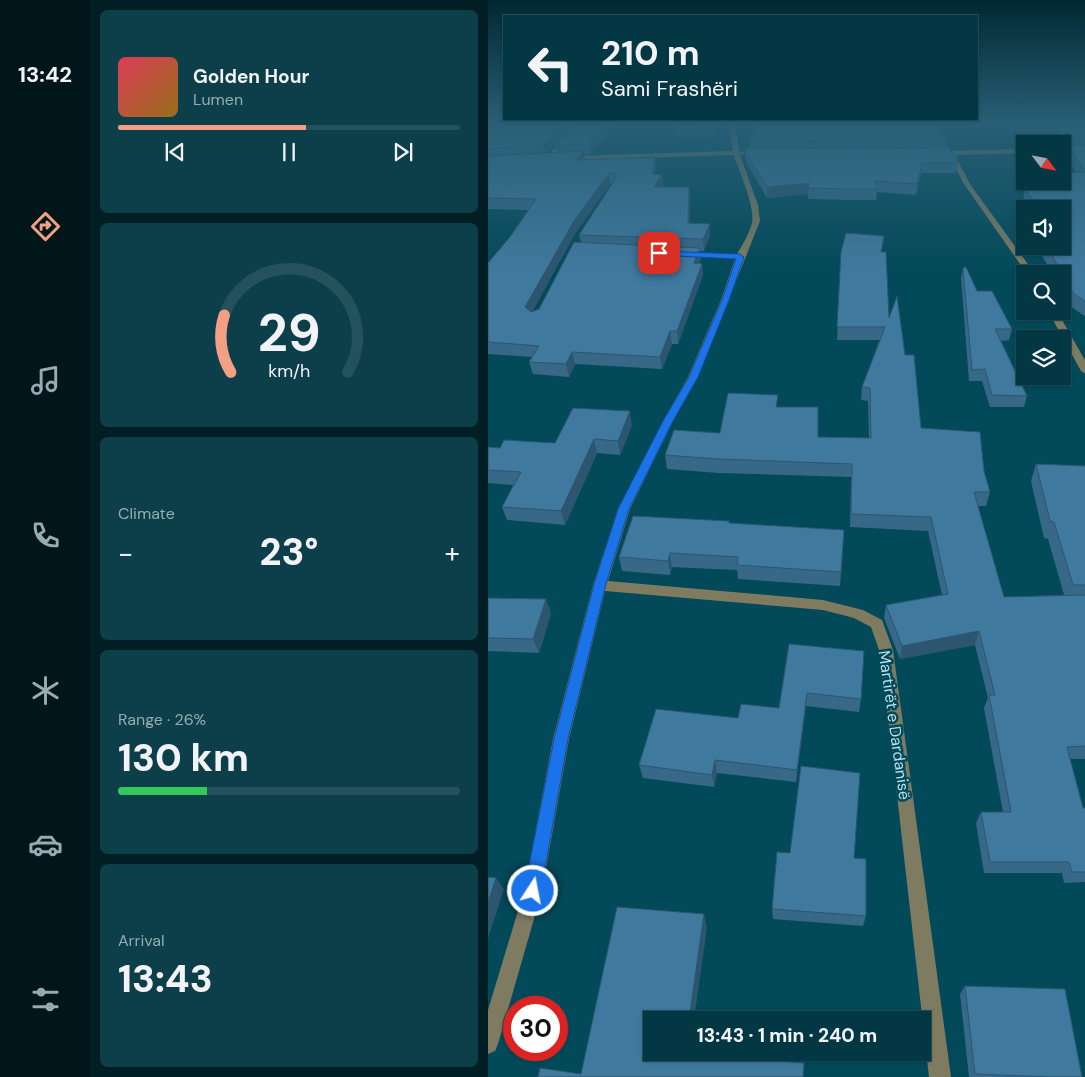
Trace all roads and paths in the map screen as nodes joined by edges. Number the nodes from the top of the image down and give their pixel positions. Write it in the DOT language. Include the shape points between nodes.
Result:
graph roads {
  1 [pos="743,172"];
  2 [pos="961,172"];
  3 [pos="678,254"];
  4 [pos="740,257"];
  5 [pos="1025,265"];
  6 [pos="1057,320"];
  7 [pos="1086,371"];
  8 [pos="600,584"];
  9 [pos="488,1044"];
  10 [pos="940,1077"];
  1 -- 4 [label="street" via="756,221"];
  2 -- 5 [label="street"];
  3 -- 4 [label="street"];
  4 -- 8 [label="street" via="726,300 693,377 624,509"];
  6 -- 7 [label="street"];
  8 -- 9 [label="street" via="561,739 533,891"];
  8 -- 10 [label="street, Martirët e Dardanisë" via="823,605 858,614 877,624 886,650"];
}
